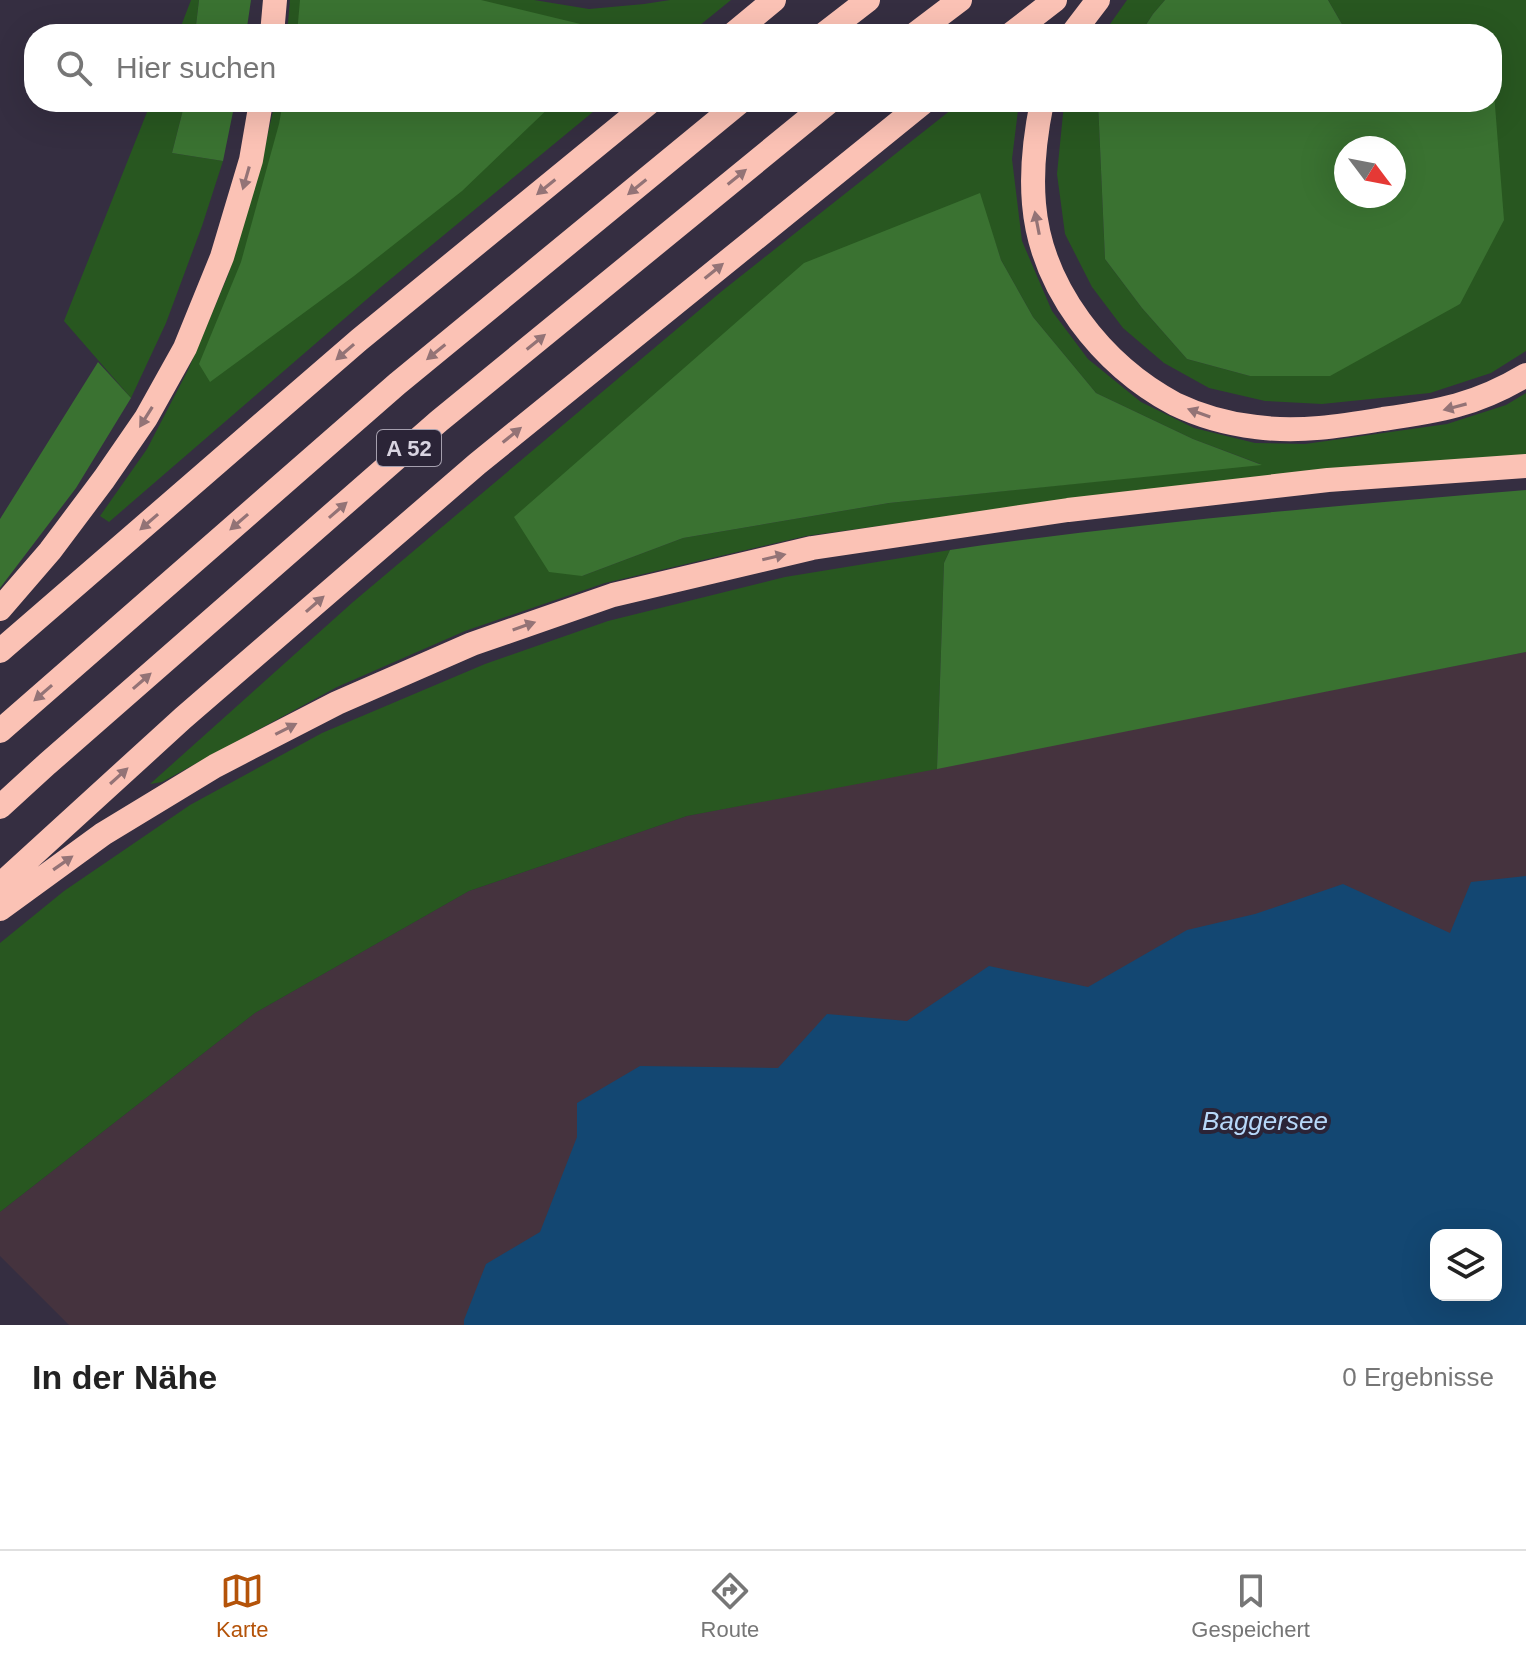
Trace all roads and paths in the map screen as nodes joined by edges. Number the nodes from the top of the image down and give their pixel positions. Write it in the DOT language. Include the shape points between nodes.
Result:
graph roads {
  1 [pos="275,0"];
  2 [pos="774,0"];
  3 [pos="868,0"];
  4 [pos="960,0"];
  5 [pos="1055,0"];
  6 [pos="1098,0"];
  7 [pos="273,24"];
  8 [pos="745,24"];
  9 [pos="837,24"];
  10 [pos="928,24"];
  11 [pos="1024,24"];
  12 [pos="1080,24"];
  13 [pos="259,112"];
  14 [pos="638,112"];
  15 [pos="728,112"];
  16 [pos="817,112"];
  17 [pos="912,112"];
  18 [pos="1040,112"];
  19 [pos="1526,375"];
  20 [pos="1526,466"];
  21 [pos="0,609"];
  22 [pos="0,651"];
  23 [pos="0,731"];
  24 [pos="0,807"];
  25 [pos="0,885"];
  26 [pos="0,909"];
  1 -- 7 [label="highway"];
  2 -- 8 [label="highway"];
  3 -- 9 [label="highway"];
  4 -- 10 [label="highway"];
  5 -- 11 [label="highway"];
  6 -- 12 [label="highway"];
  13 -- 21 [label="highway, one-way" via="222,257 185,348 104,479"];
  14 -- 22 [label="highway, one-way" via="359,340"];
  15 -- 23 [label="highway, A 52, one-way" via="397,384"];
  24 -- 16 [label="highway, A 52, one-way" via="439,421"];
  25 -- 17 [label="highway, one-way" via="183,718 477,464"];
  19 -- 18 [label="highway, one-way" via="1446,410 1319,429 1229,423 1176,404 1103,349 1051,272 1034,206"];
  26 -- 20 [label="highway, one-way" via="103,834 178,788 337,703 472,644 613,595 812,548 1068,510 1328,480"];
}
